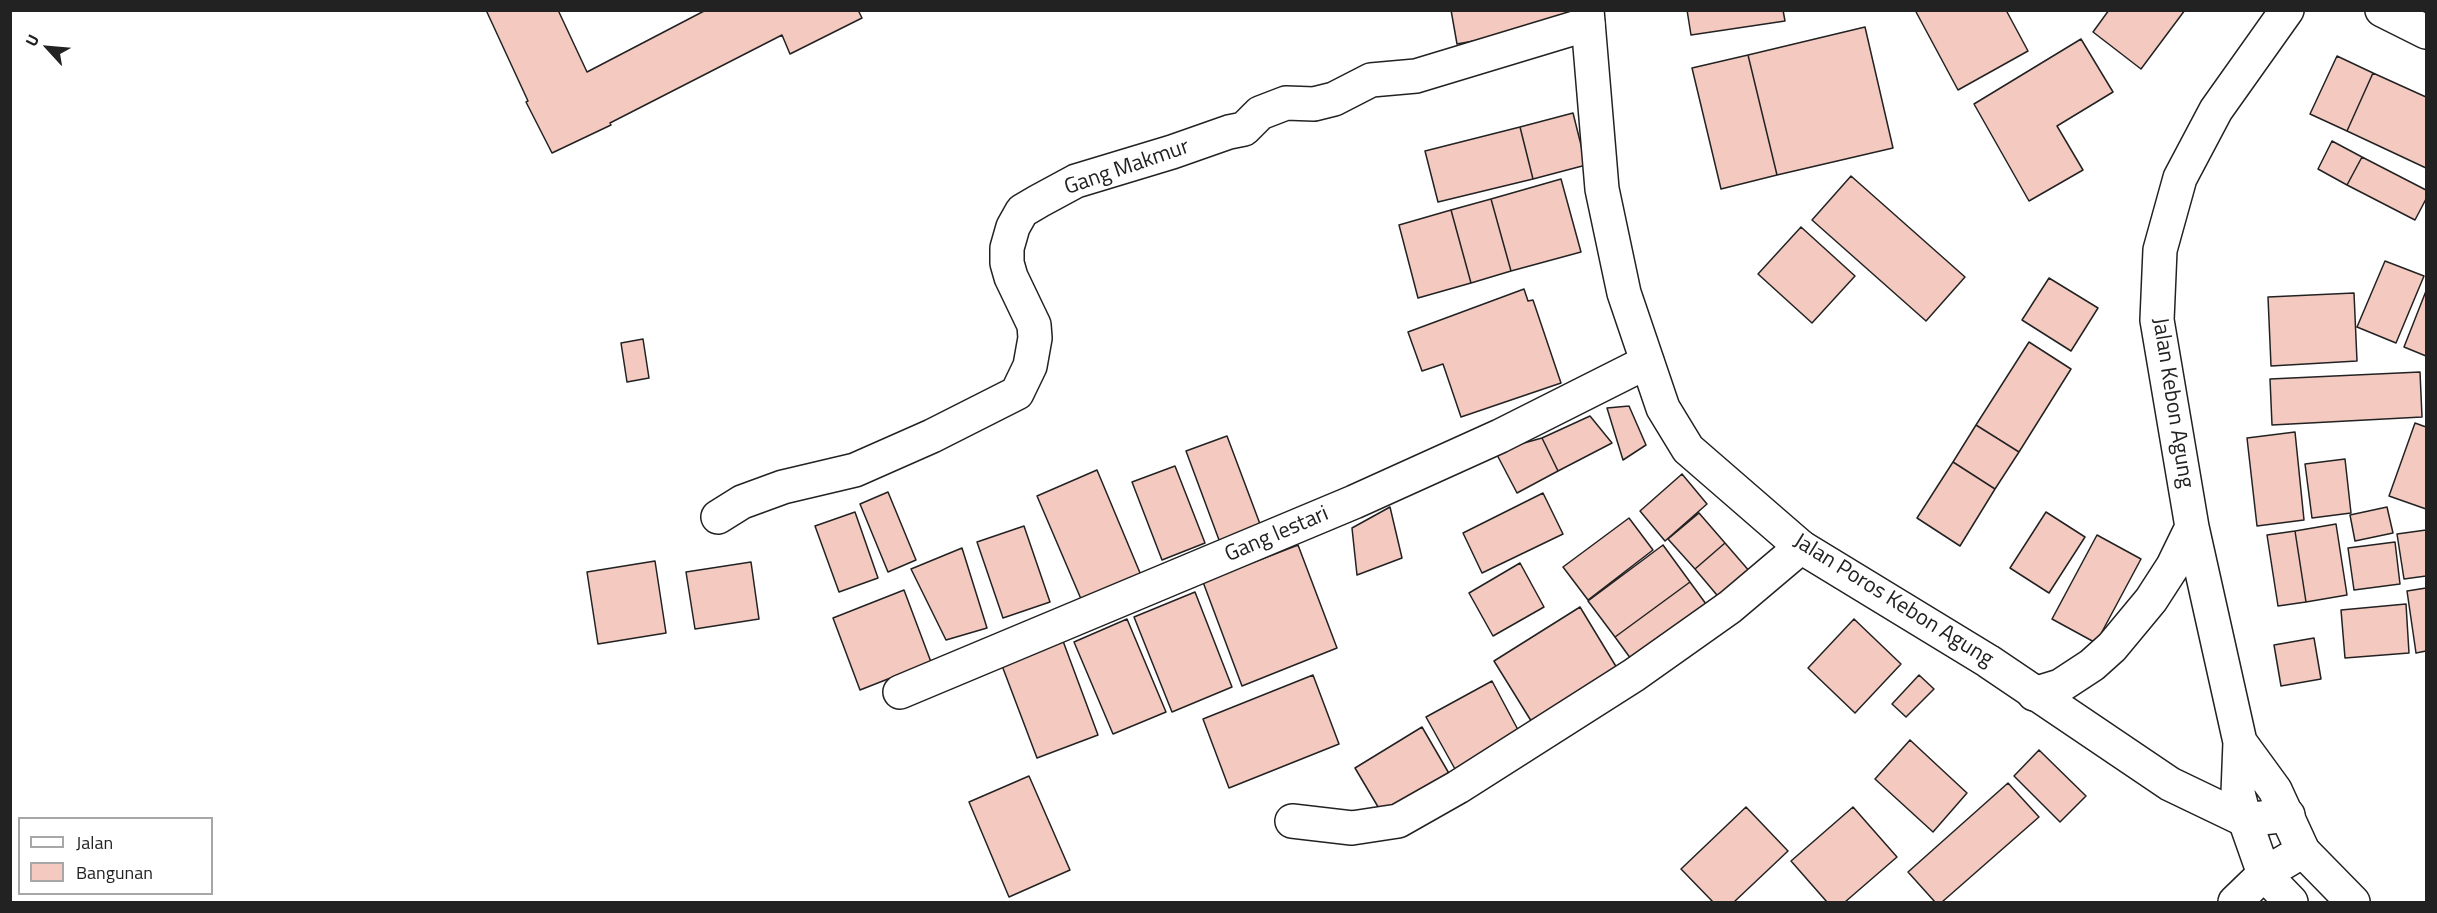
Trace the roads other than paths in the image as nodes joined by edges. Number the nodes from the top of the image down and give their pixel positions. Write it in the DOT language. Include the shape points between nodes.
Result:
graph roads {
  1 [pos="2287,10"];
  2 [pos="2382,10"];
  3 [pos="1588,17"];
  4 [pos="2427,32"];
  5 [pos="1647,363"];
  6 [pos="718,517"];
  7 [pos="2192,527"];
  8 [pos="1801,547"];
  9 [pos="900,692"];
  10 [pos="2034,694"];
  11 [pos="2240,742"];
  12 [pos="2288,815"];
  13 [pos="2245,820"];
  14 [pos="1292,822"];
  15 [pos="2303,851"];
  16 [pos="2264,874"];
  17 [pos="2235,903"];
  18 [pos="2291,903"];
  19 [pos="2353,903"];
  1 -- 7 [label="main road, Jalan Kebon Agung" via="2216,110 2185,168 2160,250 2157,320"];
  2 -- 4 [label="main road"];
  3 -- 5 [label="main road, Jalan Poros Kebon Agung" via="1602,189 1624,294"];
  3 -- 6 [label="main road, Gang Makmur" via="1416,76 1371,80 1334,99 1314,104 1286,103 1260,113 1244,129 1076,182 1039,201 1022,211 1007,248 1011,277 1034,325 1035,338 1030,366 1017,393 855,470 783,487 742,502"];
  5 -- 8 [label="main road, Jalan Poros Kebon Agung" via="1663,408 1688,448"];
  5 -- 9 [label="main road, Gang lestari" via="1354,502"];
  7 -- 10 [label="main road" via="2151,600 2112,647 2060,686"];
  7 -- 11 [label="main road, Jalan Kebon Agung"];
  8 -- 10 [label="main road, Jalan Poros Kebon Agung" via="1988,661"];
  8 -- 14 [label="main road" via="1730,607 1634,675 1398,821 1352,828"];
  10 -- 13 [label="main road, Jalan Poros Kebon Agung" via="2170,784"];
  11 -- 12 [label="main road"];
  11 -- 13 [label="main road" via="2238,793"];
  12 -- 13 [label="main road"];
  12 -- 15 [label="main road"];
  13 -- 16 [label="main road"];
  15 -- 16 [label="main road"];
  15 -- 19 [label="main road"];
  16 -- 17 [label="main road"];
  16 -- 18 [label="main road"];
}
